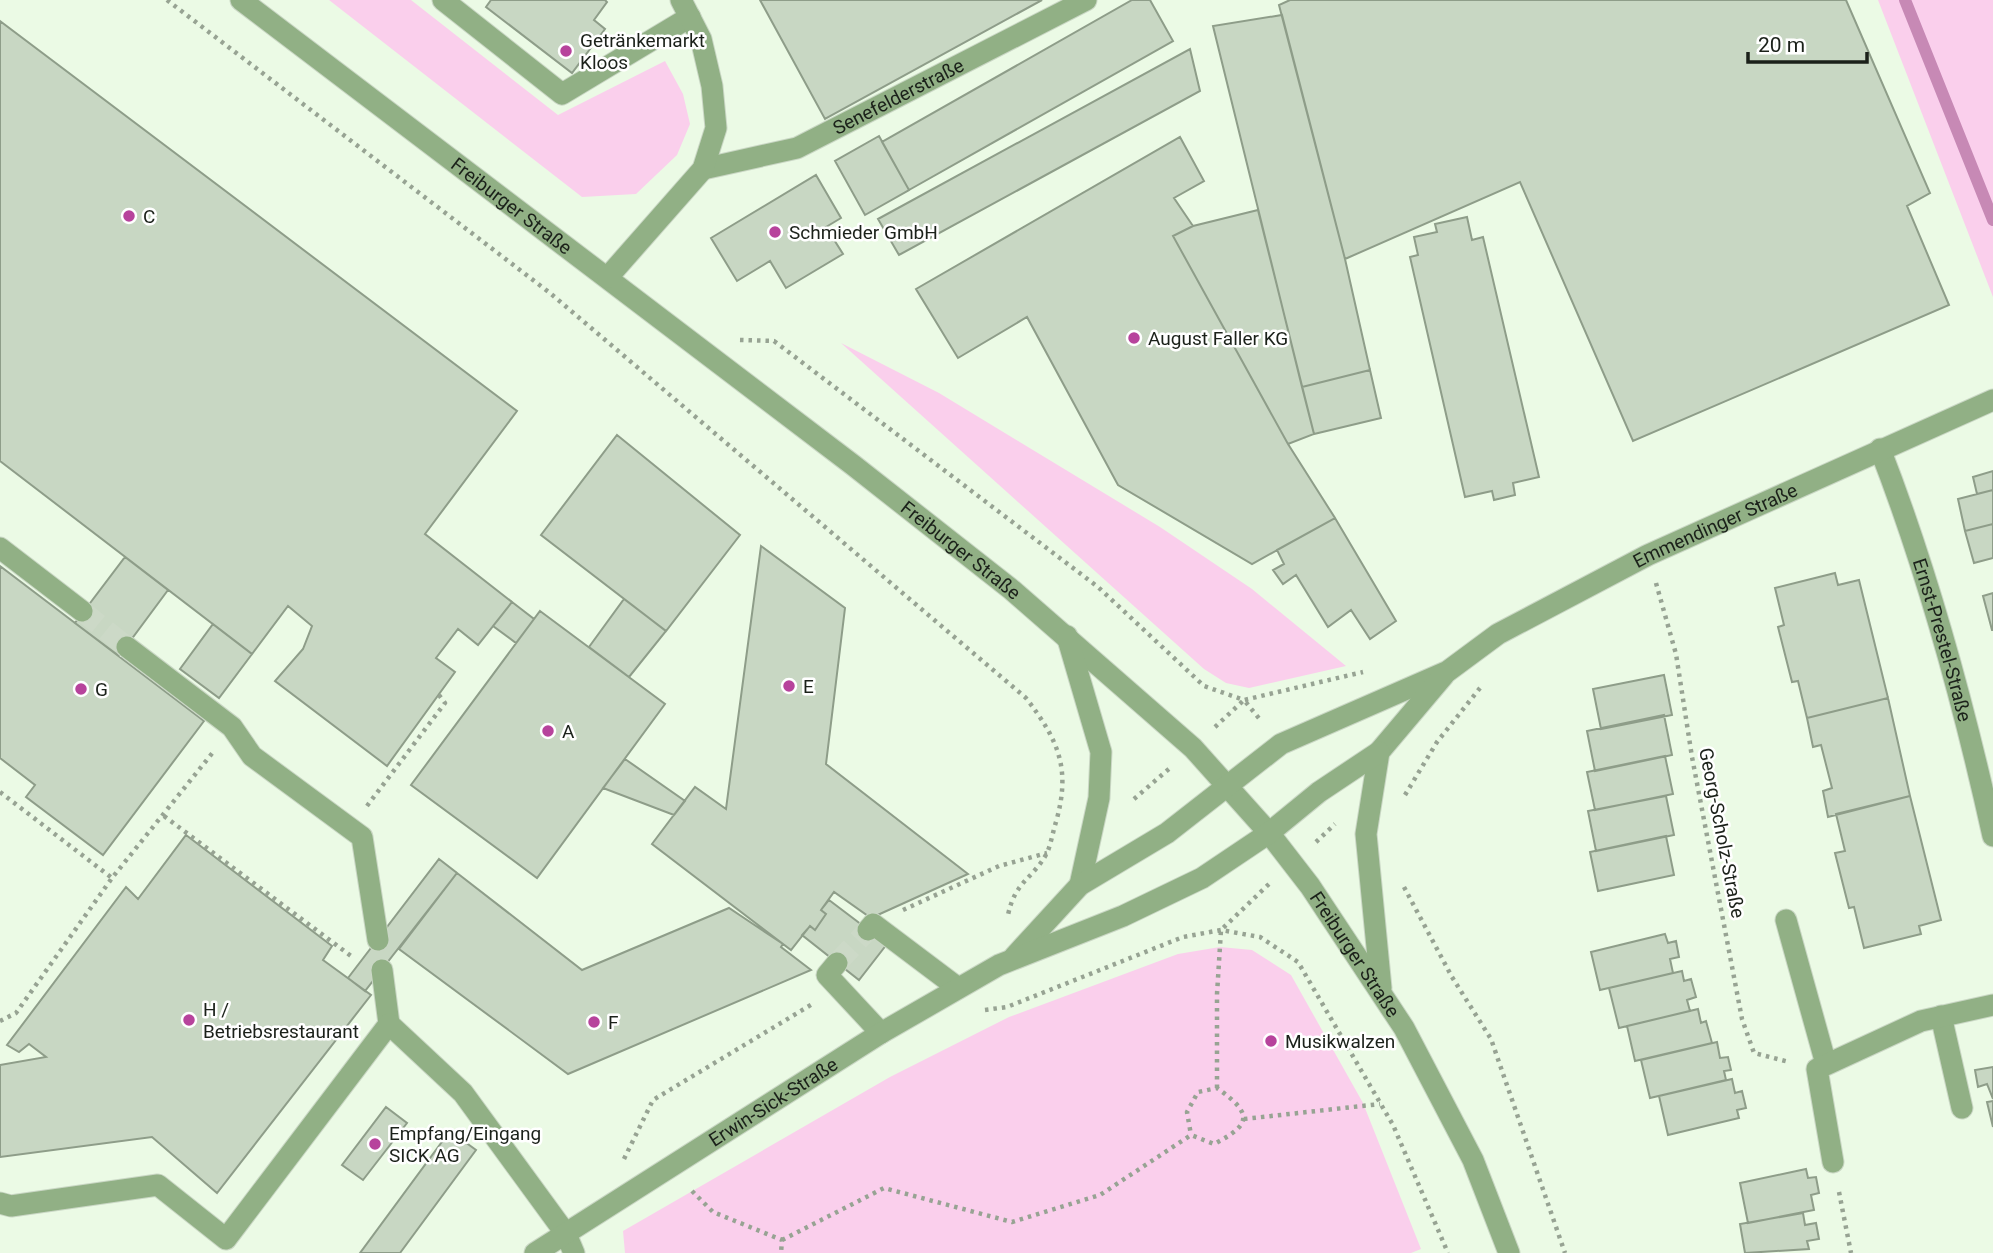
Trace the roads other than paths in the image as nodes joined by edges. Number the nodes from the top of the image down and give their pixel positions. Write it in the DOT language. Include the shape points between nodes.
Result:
graph roads {
  1 [pos="241,0"];
  2 [pos="443,0"];
  3 [pos="1086,0"];
  4 [pos="686,9"];
  5 [pos="703,169"];
  6 [pos="608,277"];
  7 [pos="1993,400"];
  8 [pos="1880,449"];
  9 [pos="0,548"];
  10 [pos="82,611"];
  11 [pos="1067,636"];
  12 [pos="127,647"];
  13 [pos="1448,671"];
  14 [pos="1379,752"];
  15 [pos="1227,787"];
  16 [pos="1269,834"];
  17 [pos="1993,836"];
  18 [pos="1080,885"];
  19 [pos="1786,920"];
  20 [pos="871,927"];
  21 [pos="378,940"];
  22 [pos="1007,961"];
  23 [pos="837,963"];
  24 [pos="382,970"];
  25 [pos="958,989"];
  26 [pos="1381,990"];
  27 [pos="1993,1005"];
  28 [pos="1941,1016"];
  29 [pos="388,1024"];
  30 [pos="881,1033"];
  31 [pos="1822,1067"];
  32 [pos="1962,1108"];
  33 [pos="1833,1161"];
  34 [pos="0,1203"];
  35 [pos="570,1243"];
  36 [pos="535,1253"];
  37 [pos="1509,1253"];
  1 -- 6 [label="street, Freiburger Straße"];
  2 -- 4 [label="street" via="562,94"];
  3 -- 5 [label="street, Senefelderstraße" via="797,148"];
  4 -- 5 [label="street" via="701,39 712,86 716,128"];
  5 -- 6 [label="street"];
  6 -- 11 [label="street, Freiburger Straße"];
  7 -- 8 [label="street, Emmendinger Straße"];
  8 -- 13 [label="street, Emmendinger Straße" via="1648,555 1498,634"];
  8 -- 17 [label="street, Ernst-Prestel-Straße" via="1935,607"];
  9 -- 10 [label="street"];
  11 -- 15 [label="street, Freiburger Straße" via="1193,748"];
  11 -- 18 [label="street" via="1101,752 1099,798"];
  12 -- 21 [label="street" via="232,727 251,756 362,837"];
  13 -- 14 [label="street, Emmendinger Straße"];
  13 -- 15 [label="street, Emmendinger Straße" via="1281,744"];
  14 -- 16 [label="street, Emmendinger Straße" via="1319,792"];
  14 -- 26 [label="street" via="1366,834"];
  15 -- 16 [label="street, Freiburger Straße"];
  15 -- 18 [label="street, Erwin-Sick-Straße" via="1167,833"];
  16 -- 22 [label="street, Erwin-Sick-Straße" via="1202,878 1123,916"];
  16 -- 26 [label="street, Freiburger Straße"];
  18 -- 22 [label="street, Erwin-Sick-Straße"];
  19 -- 31 [label="street"];
  20 -- 25 [label="street"];
  22 -- 25 [label="street, Erwin-Sick-Straße"];
  23 -- 30 [label="street" via="827,975"];
  24 -- 29 [label="street"];
  25 -- 30 [label="street, Erwin-Sick-Straße"];
  26 -- 37 [label="street, Freiburger Straße" via="1474,1160"];
  27 -- 28 [label="street"];
  28 -- 31 [label="street"];
  28 -- 32 [label="street"];
  29 -- 34 [label="street" via="226,1239 158,1185 11,1206"];
  29 -- 35 [label="street" via="463,1093"];
  30 -- 35 [label="street, Erwin-Sick-Straße" via="668,1167"];
  31 -- 33 [label="street"];
  35 -- 36 [label="street, Erwin-Sick-Straße"];
}
